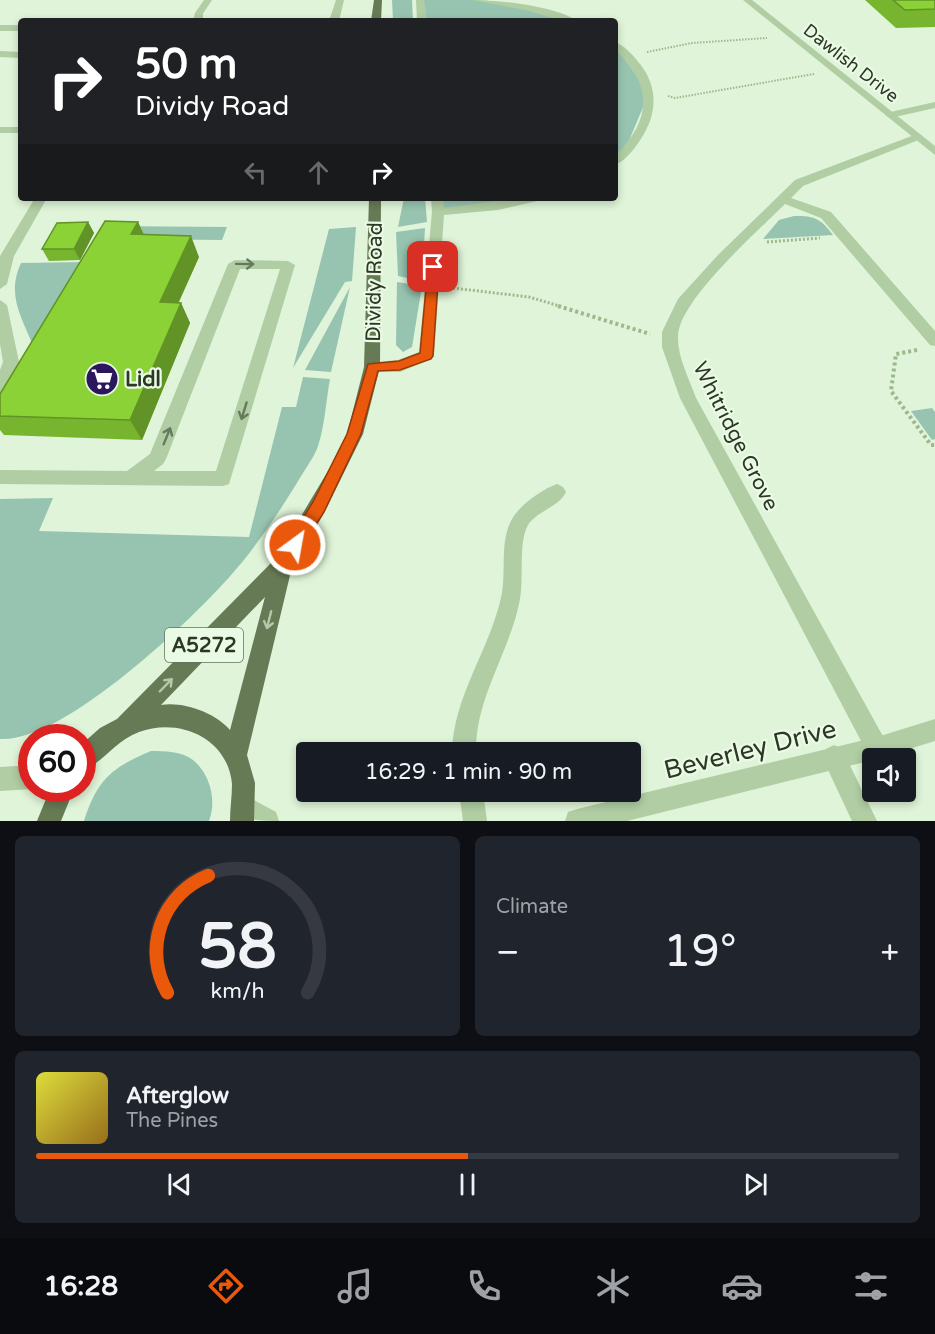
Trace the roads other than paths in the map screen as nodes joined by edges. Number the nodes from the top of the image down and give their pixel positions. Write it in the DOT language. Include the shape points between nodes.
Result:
graph roads {
  1 [pos="207,0"];
  2 [pos="340,0"];
  3 [pos="378,0"];
  4 [pos="420,0"];
  5 [pos="476,0"];
  6 [pos="747,0"];
  7 [pos="199,17"];
  8 [pos="335,18"];
  9 [pos="376,18"];
  10 [pos="422,18"];
  11 [pos="562,18"];
  12 [pos="0,28"];
  13 [pos="18,28"];
  14 [pos="618,48"];
  15 [pos="0,54"];
  16 [pos="18,55"];
  17 [pos="935,105"];
  18 [pos="890,115"];
  19 [pos="0,130"];
  20 [pos="18,130"];
  21 [pos="917,137"];
  22 [pos="935,152"];
  23 [pos="618,158"];
  24 [pos="783,199"];
  25 [pos="39,201"];
  26 [pos="375,201"];
  27 [pos="518,201"];
  28 [pos="437,205"];
  29 [pos="0,283"];
  30 [pos="0,305"];
  31 [pos="931,344"];
  32 [pos="372,367"];
  33 [pos="0,391"];
  34 [pos="0,477"];
  35 [pos="130,478"];
  36 [pos="557,492"];
  37 [pos="283,564"];
  38 [pos="125,727"];
  39 [pos="935,730"];
  40 [pos="465,742"];
  41 [pos="96,747"];
  42 [pos="877,748"];
  43 [pos="862,751"];
  44 [pos="236,753"];
  45 [pos="834,757"];
  46 [pos="18,778"];
  47 [pos="0,779"];
  48 [pos="57,802"];
  49 [pos="472,802"];
  50 [pos="244,814"];
  51 [pos="49,821"];
  52 [pos="267,821"];
  53 [pos="475,821"];
  54 [pos="577,821"];
  55 [pos="865,821"];
  1 -- 7 [label="street"];
  2 -- 8 [label="street"];
  3 -- 9 [label="main road"];
  4 -- 10 [label="street"];
  5 -- 11 [label="street"];
  6 -- 18 [label="street, Dawlish Drive"];
  12 -- 13 [label="street"];
  14 -- 23 [label="street" via="639,68 649,93 644,127"];
  15 -- 16 [label="street"];
  17 -- 18 [label="street"];
  18 -- 21 [label="street, Dawlish Drive"];
  19 -- 20 [label="street"];
  21 -- 22 [label="street, Dawlish Drive"];
  21 -- 24 [label="street, Whitridge Grove" via="799,183"];
  24 -- 31 [label="street" via="826,215"];
  24 -- 42 [label="street, Whitridge Grove" via="683,302 670,340 688,398"];
  25 -- 29 [label="street" via="7,256"];
  26 -- 32 [label="main road, Dividy Road / A5272"];
  27 -- 28 [label="street" via="489,207"];
  28 -- 32 [label="street, Dividy Road" via="426,356 400,366"];
  30 -- 33 [label="street" via="11,362"];
  32 -- 37 [label="main road, Dividy Road / A5272" via="354,434 341,464"];
  34 -- 35 [label="street"];
  35 -- 35 [label="street, one-way" via="157,459 235,264 288,265 223,479"];
  36 -- 40 [label="street" via="520,523 507,614 466,715"];
  38 -- 37 [label="main road, Dividy Road / A5272, one-way"];
  37 -- 44 [label="main road, Dividy Road / A5272, one-way"];
  38 -- 41 [label="main road, Dividy Road / A5272"];
  38 -- 44 [label="main road, Dividy Road / A5272" via="152,717 177,715 201,720 221,733"];
  39 -- 42 [label="street, Beverley Drive"];
  43 -- 45 [label="street, Beverley Drive"];
  44 -- 50 [label="main road, Dividy Road / A5272" via="244,778"];
  45 -- 54 [label="street, Beverley Drive"];
  45 -- 55 [label="street"];
  46 -- 47 [label="street"];
  48 -- 51 [label="main road"];
  49 -- 53 [label="street"];
  50 -- 52 [label="street"];
}
